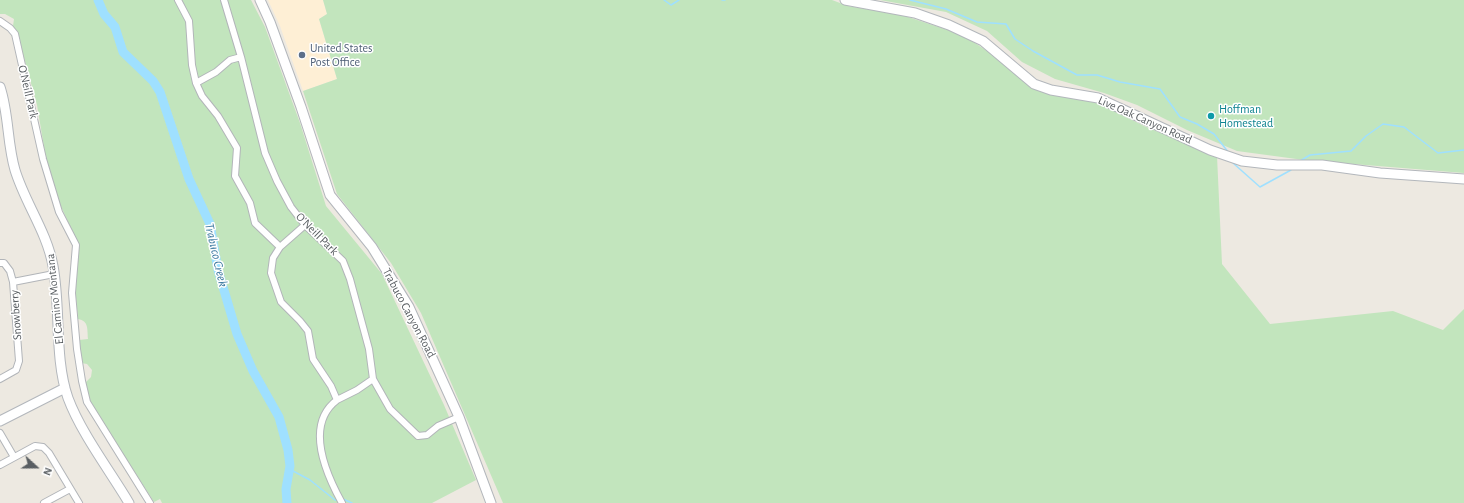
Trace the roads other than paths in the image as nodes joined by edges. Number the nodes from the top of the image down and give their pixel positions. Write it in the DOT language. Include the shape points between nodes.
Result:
graph roads {
  1 [pos="178,0"];
  2 [pos="224,0"];
  3 [pos="260,0"];
  4 [pos="845,0"];
  5 [pos="0,21"];
  6 [pos="241,57"];
  7 [pos="196,83"];
  8 [pos="0,87"];
  9 [pos="1464,179"];
  10 [pos="305,224"];
  11 [pos="280,247"];
  12 [pos="2,263"];
  13 [pos="54,274"];
  14 [pos="13,282"];
  15 [pos="373,378"];
  16 [pos="0,379"];
  17 [pos="65,388"];
  18 [pos="338,400"];
  19 [pos="459,417"];
  20 [pos="0,422"];
  21 [pos="0,433"];
  22 [pos="14,457"];
  23 [pos="0,465"];
  24 [pos="70,489"];
  25 [pos="44,503"];
  26 [pos="79,503"];
  27 [pos="130,503"];
  28 [pos="150,503"];
  29 [pos="342,503"];
  30 [pos="491,503"];
  1 -- 7 [label="street" via="189,21"];
  2 -- 6 [label="street, O'Neill Park"];
  3 -- 19 [label="main road, Trabuco Canyon Road" via="301,107 330,195 372,248 390,276 417,324"];
  4 -- 9 [label="main road, Live Oak Canyon Road" via="915,14 949,25 983,42 1034,84 1051,90 1098,98 1210,150 1242,161 1277,166 1322,165 1380,173"];
  5 -- 28 [label="street, O'Neill Park" via="15,34 43,160 59,212 76,245 72,293 77,348 86,397"];
  6 -- 7 [label="street" via="230,60 216,72"];
  6 -- 10 [label="street, O'Neill Park" via="264,153 291,207"];
  7 -- 11 [label="street" via="237,148 235,176 250,203 254,223"];
  8 -- 13 [label="main road, El Camino Montana" via="13,163 47,243"];
  10 -- 11 [label="street"];
  10 -- 15 [label="street, O'Neill Park" via="343,261 368,349"];
  11 -- 18 [label="street" via="273,258 271,274 277,294 308,332 313,359"];
  12 -- 14 [label="street, Snowberry" via="10,271"];
  13 -- 14 [label="street"];
  13 -- 17 [label="main road, El Camino Montana"];
  14 -- 16 [label="street, Snowberry" via="19,361 16,370"];
  15 -- 18 [label="street"];
  15 -- 19 [label="street, O'Neill Park" via="390,409 418,436 427,435 438,426"];
  17 -- 20 [label="main road"];
  17 -- 27 [label="main road, El Camino Montana" via="79,422"];
  18 -- 29 [label="street" via="324,414 320,445 324,462"];
  19 -- 30 [label="main road, Trabuco Canyon Road"];
  21 -- 22 [label="street"];
  22 -- 23 [label="street"];
  22 -- 24 [label="street" via="35,446 42,447 49,453"];
  24 -- 25 [label="street"];
  24 -- 26 [label="street"];
}
